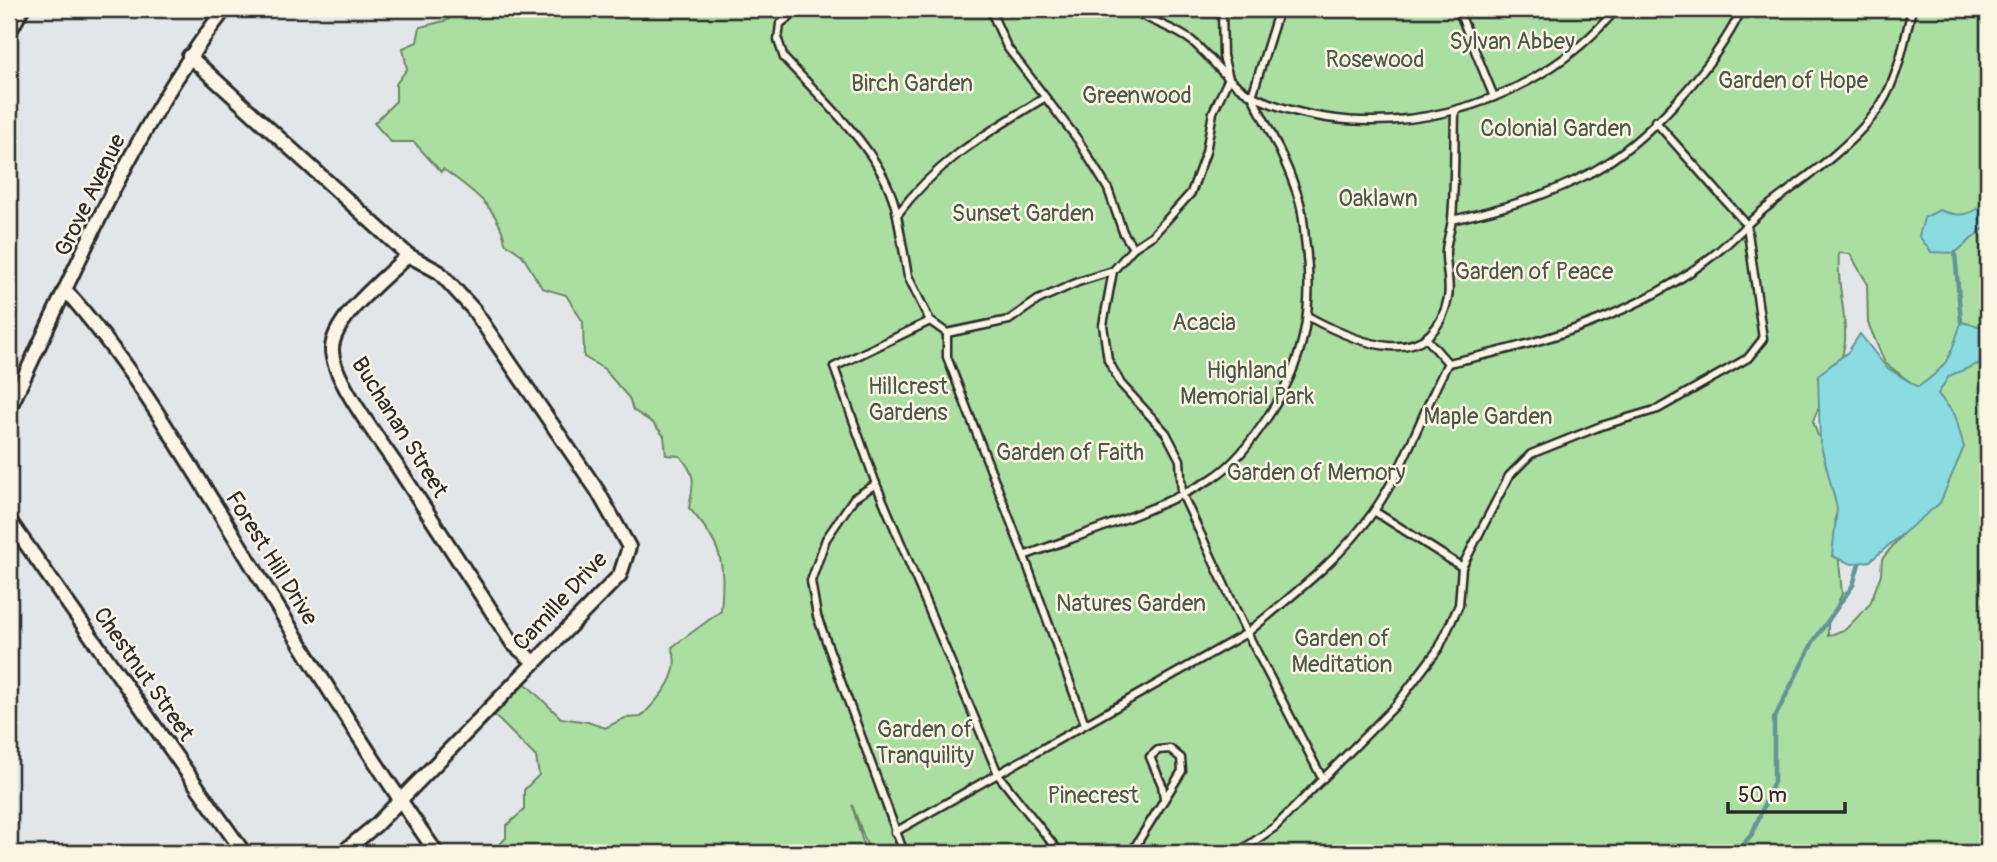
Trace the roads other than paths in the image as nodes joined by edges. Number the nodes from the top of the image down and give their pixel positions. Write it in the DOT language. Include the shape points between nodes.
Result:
graph roads {
  1 [pos="22,9"];
  2 [pos="225,9"];
  3 [pos="799,9"];
  4 [pos="990,9"];
  5 [pos="1131,9"];
  6 [pos="1222,9"];
  7 [pos="1279,9"];
  8 [pos="1458,9"];
  9 [pos="1616,9"];
  10 [pos="1742,9"];
  11 [pos="1912,9"];
  12 [pos="9,33"];
  13 [pos="189,55"];
  14 [pos="1229,78"];
  15 [pos="1252,96"];
  16 [pos="1494,97"];
  17 [pos="1044,98"];
  18 [pos="1455,112"];
  19 [pos="1655,121"];
  20 [pos="897,215"];
  21 [pos="1452,220"];
  22 [pos="1747,225"];
  23 [pos="1133,248"];
  24 [pos="408,255"];
  25 [pos="1113,271"];
  26 [pos="66,291"];
  27 [pos="1309,317"];
  28 [pos="930,321"];
  29 [pos="947,334"];
  30 [pos="1427,339"];
  31 [pos="1448,363"];
  32 [pos="9,409"];
  33 [pos="876,484"];
  34 [pos="1182,494"];
  35 [pos="1374,511"];
  36 [pos="9,520"];
  37 [pos="1024,556"];
  38 [pos="1461,567"];
  39 [pos="1247,633"];
  40 [pos="533,661"];
  41 [pos="1085,724"];
  42 [pos="999,776"];
  43 [pos="1322,778"];
  44 [pos="1164,798"];
  45 [pos="398,799"];
  46 [pos="895,832"];
  47 [pos="436,852"];
  48 [pos="244,853"];
  49 [pos="342,853"];
  50 [pos="904,853"];
  51 [pos="1060,853"];
  52 [pos="1131,853"];
  53 [pos="1237,853"];
  1 -- 12 [label="street"];
  2 -- 13 [label="street, Grove Avenue"];
  3 -- 20 [label="lane" via="780,24 778,40 784,58 880,165 894,195"];
  4 -- 17 [label="lane" via="1007,47"];
  5 -- 14 [label="lane" via="1173,28"];
  6 -- 14 [label="lane" via="1223,56"];
  7 -- 15 [label="lane"];
  8 -- 16 [label="lane"];
  9 -- 16 [label="lane" via="1570,52"];
  10 -- 19 [label="lane" via="1707,67"];
  11 -- 22 [label="lane" via="1897,73 1873,117"];
  13 -- 24 [label="street"];
  13 -- 26 [label="street, Grove Avenue" via="158,105"];
  14 -- 15 [label="lane"];
  14 -- 23 [label="lane" via="1213,112 1206,152 1191,193 1153,235"];
  15 -- 18 [label="lane" via="1303,112 1367,122"];
  15 -- 27 [label="lane" via="1301,204"];
  16 -- 18 [label="lane"];
  17 -- 20 [label="lane" via="967,144 916,190"];
  17 -- 23 [label="lane" via="1078,140 1108,189"];
  18 -- 21 [label="lane"];
  19 -- 21 [label="lane" via="1594,171 1507,208"];
  19 -- 22 [label="lane"];
  20 -- 28 [label="lane" via="908,276"];
  21 -- 30 [label="lane" via="1446,252 1448,298"];
  22 -- 31 [label="lane" via="1715,254 1636,303 1524,345"];
  22 -- 38 [label="lane" via="1763,339 1748,358 1658,409 1531,454 1509,477"];
  23 -- 25 [label="lane"];
  24 -- 40 [label="street, Buchanan Street" via="344,318 331,350 334,364 359,410 513,644"];
  24 -- 40 [label="street, Camille Drive" via="439,272 473,309 597,490 629,547 620,575"];
  25 -- 29 [label="lane" via="1038,300 1009,320"];
  25 -- 34 [label="lane" via="1103,325 1108,360 1121,384 1166,433 1180,460"];
  26 -- 32 [label="street, Grove Avenue"];
  26 -- 45 [label="street, Forest Hill Drive" via="176,442"];
  27 -- 30 [label="lane" via="1345,337 1376,345 1409,346"];
  27 -- 34 [label="lane" via="1299,357 1275,407 1244,451 1213,478"];
  28 -- 29 [label="lane"];
  28 -- 33 [label="lane" via="834,368"];
  29 -- 37 [label="lane" via="947,357"];
  30 -- 31 [label="lane"];
  31 -- 35 [label="lane" via="1410,450"];
  33 -- 42 [label="lane"];
  33 -- 46 [label="lane" via="854,498 826,539 811,581 817,616"];
  34 -- 37 [label="lane"];
  34 -- 39 [label="lane"];
  35 -- 38 [label="lane"];
  35 -- 39 [label="lane" via="1349,543"];
  36 -- 48 [label="street, Chestnut Street"];
  37 -- 41 [label="lane"];
  38 -- 43 [label="lane" via="1459,606 1439,648 1396,705"];
  39 -- 41 [label="lane"];
  39 -- 43 [label="lane"];
  40 -- 45 [label="street, Camille Drive"];
  41 -- 42 [label="lane"];
  42 -- 46 [label="lane"];
  42 -- 51 [label="lane"];
  43 -- 53 [label="lane" via="1275,827"];
  44 -- 44 [label="lane" via="1182,771 1181,758 1170,749 1158,750 1150,757"];
  44 -- 52 [label="lane"];
  45 -- 47 [label="street, Forest Hill Drive"];
  45 -- 49 [label="street, Camille Drive"];
  46 -- 50 [label="lane"];
}
